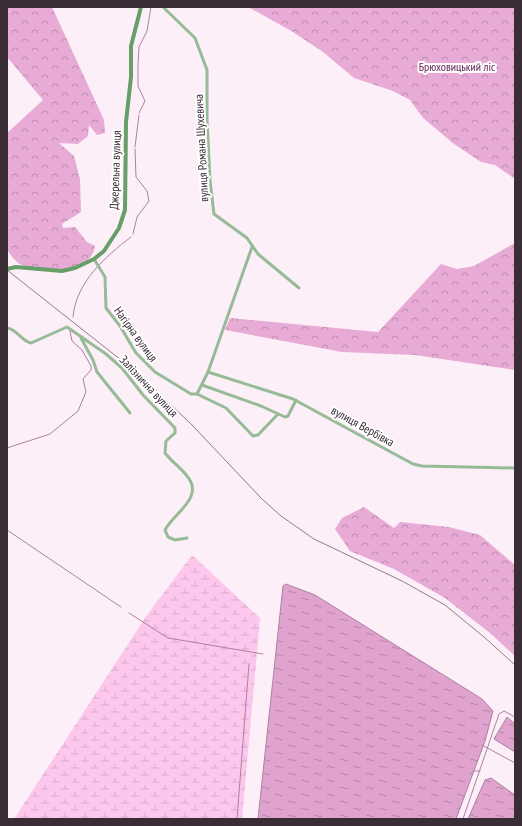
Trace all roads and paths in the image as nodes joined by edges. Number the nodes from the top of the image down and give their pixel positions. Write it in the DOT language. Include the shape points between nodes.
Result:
graph roads {
  1 [pos="141,7"];
  2 [pos="163,7"];
  3 [pos="252,246"];
  4 [pos="95,261"];
  5 [pos="7,269"];
  6 [pos="299,288"];
  7 [pos="7,328"];
  8 [pos="81,338"];
  9 [pos="208,372"];
  10 [pos="202,385"];
  11 [pos="196,394"];
  12 [pos="296,400"];
  13 [pos="130,413"];
  14 [pos="278,414"];
  15 [pos="515,468"];
  16 [pos="187,538"];
  1 -- 4 [label="street, Джерельна вулиця" via="131,46 125,147 125,210 113,239"];
  2 -- 3 [label="street, вулиця Романа Шухевича" via="195,38 207,70 210,188 214,214 247,238"];
  3 -- 6 [label="street, вулиця Романа Шухевича" via="261,257"];
  3 -- 9 [label="street"];
  4 -- 5 [label="street, Джерельна вулиця" via="67,271 16,267"];
  4 -- 11 [label="street, Нагірна вулиця" via="105,277 106,308 142,361 176,386"];
  7 -- 8 [label="street, Залізнична вулиця" via="15,330 31,343 67,327"];
  8 -- 13 [label="street, Залізнична вулиця" via="97,372"];
  8 -- 16 [label="street, Залізнична вулиця" via="122,368 143,395 175,428 175,433 164,445 165,454 188,476 194,488 192,496 165,530 168,537 175,540"];
  9 -- 10 [label="street"];
  9 -- 12 [label="street, вулиця Вербівка"];
  10 -- 11 [label="street"];
  10 -- 14 [label="street"];
  11 -- 14 [label="street, Нагірна вулиця" via="231,411 255,436"];
  12 -- 14 [label="street" via="288,416"];
  12 -- 15 [label="street, вулиця Вербівка" via="413,464"];
}
